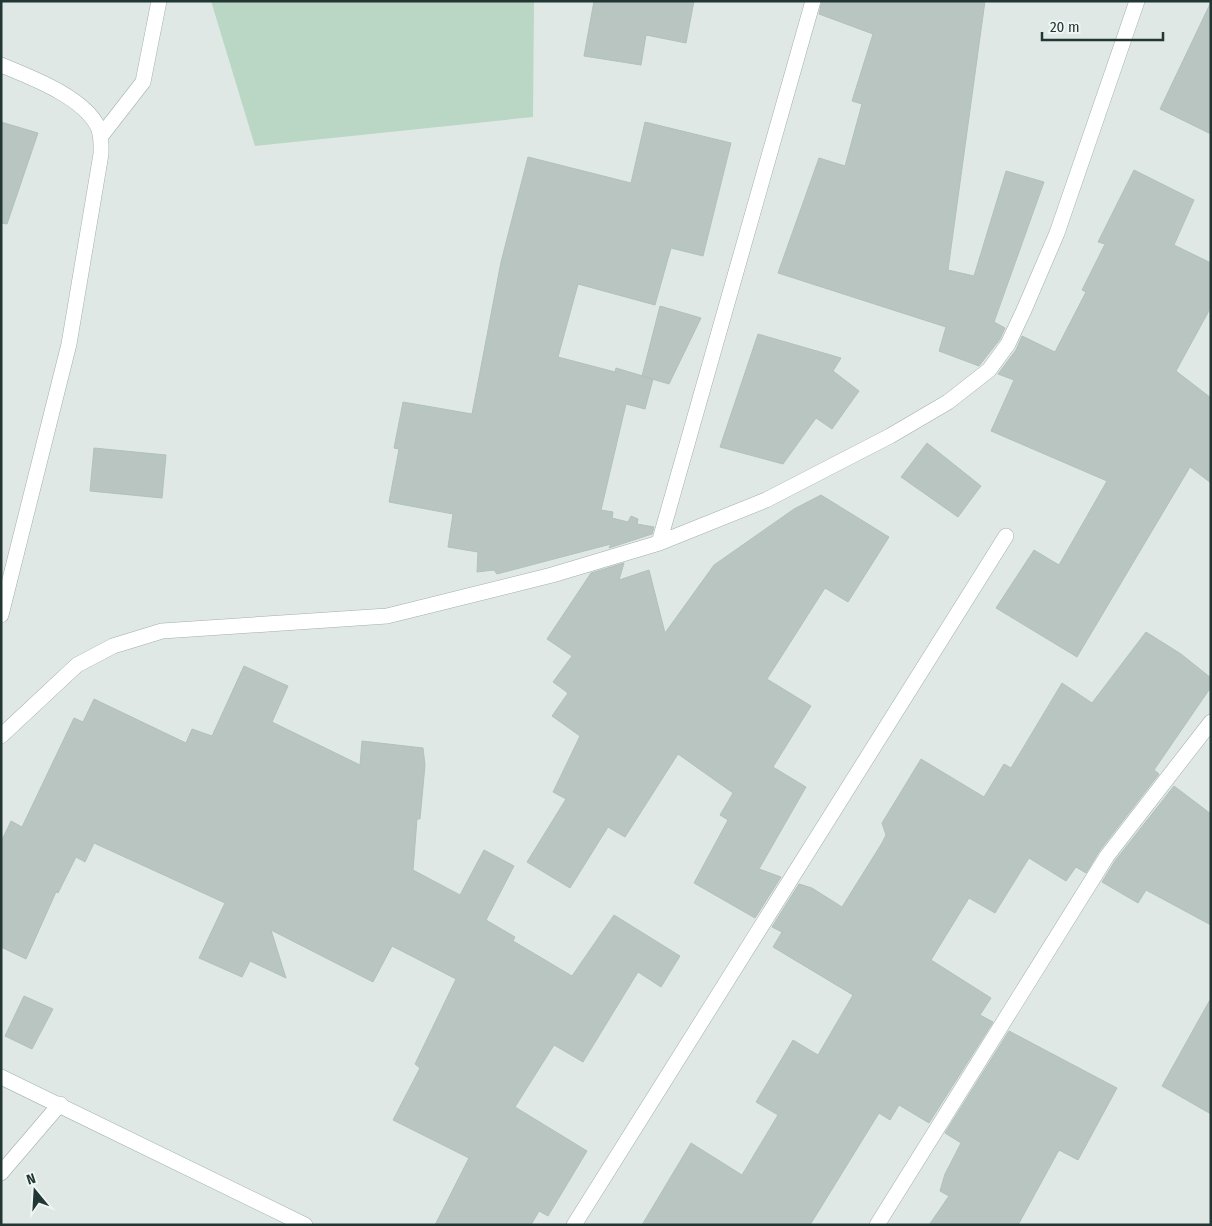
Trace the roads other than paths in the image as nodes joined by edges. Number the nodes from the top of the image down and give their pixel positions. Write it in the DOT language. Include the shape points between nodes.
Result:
graph roads {
  1 [pos="159,1"];
  2 [pos="813,1"];
  3 [pos="1137,1"];
  4 [pos="1,65"];
  5 [pos="101,136"];
  6 [pos="1006,536"];
  7 [pos="659,542"];
  8 [pos="1,615"];
  9 [pos="1211,722"];
  10 [pos="1,736"];
  11 [pos="1,1077"];
  12 [pos="60,1104"];
  13 [pos="1,1173"];
  14 [pos="305,1225"];
  15 [pos="574,1225"];
  16 [pos="877,1225"];
  1 -- 5 [label="street" via="143,82"];
  2 -- 7 [label="street"];
  3 -- 7 [label="street" via="1057,233 1008,344 989,370 948,402 890,436 766,500"];
  4 -- 5 [label="street" via="37,80 74,102 92,118"];
  5 -- 8 [label="street" via="96,195 69,344"];
  6 -- 15 [label="street"];
  7 -- 10 [label="street" via="552,575 387,616 162,631 113,646 77,665"];
  9 -- 16 [label="street" via="1107,856"];
  11 -- 12 [label="street"];
  12 -- 13 [label="street"];
  12 -- 14 [label="street"];
}
